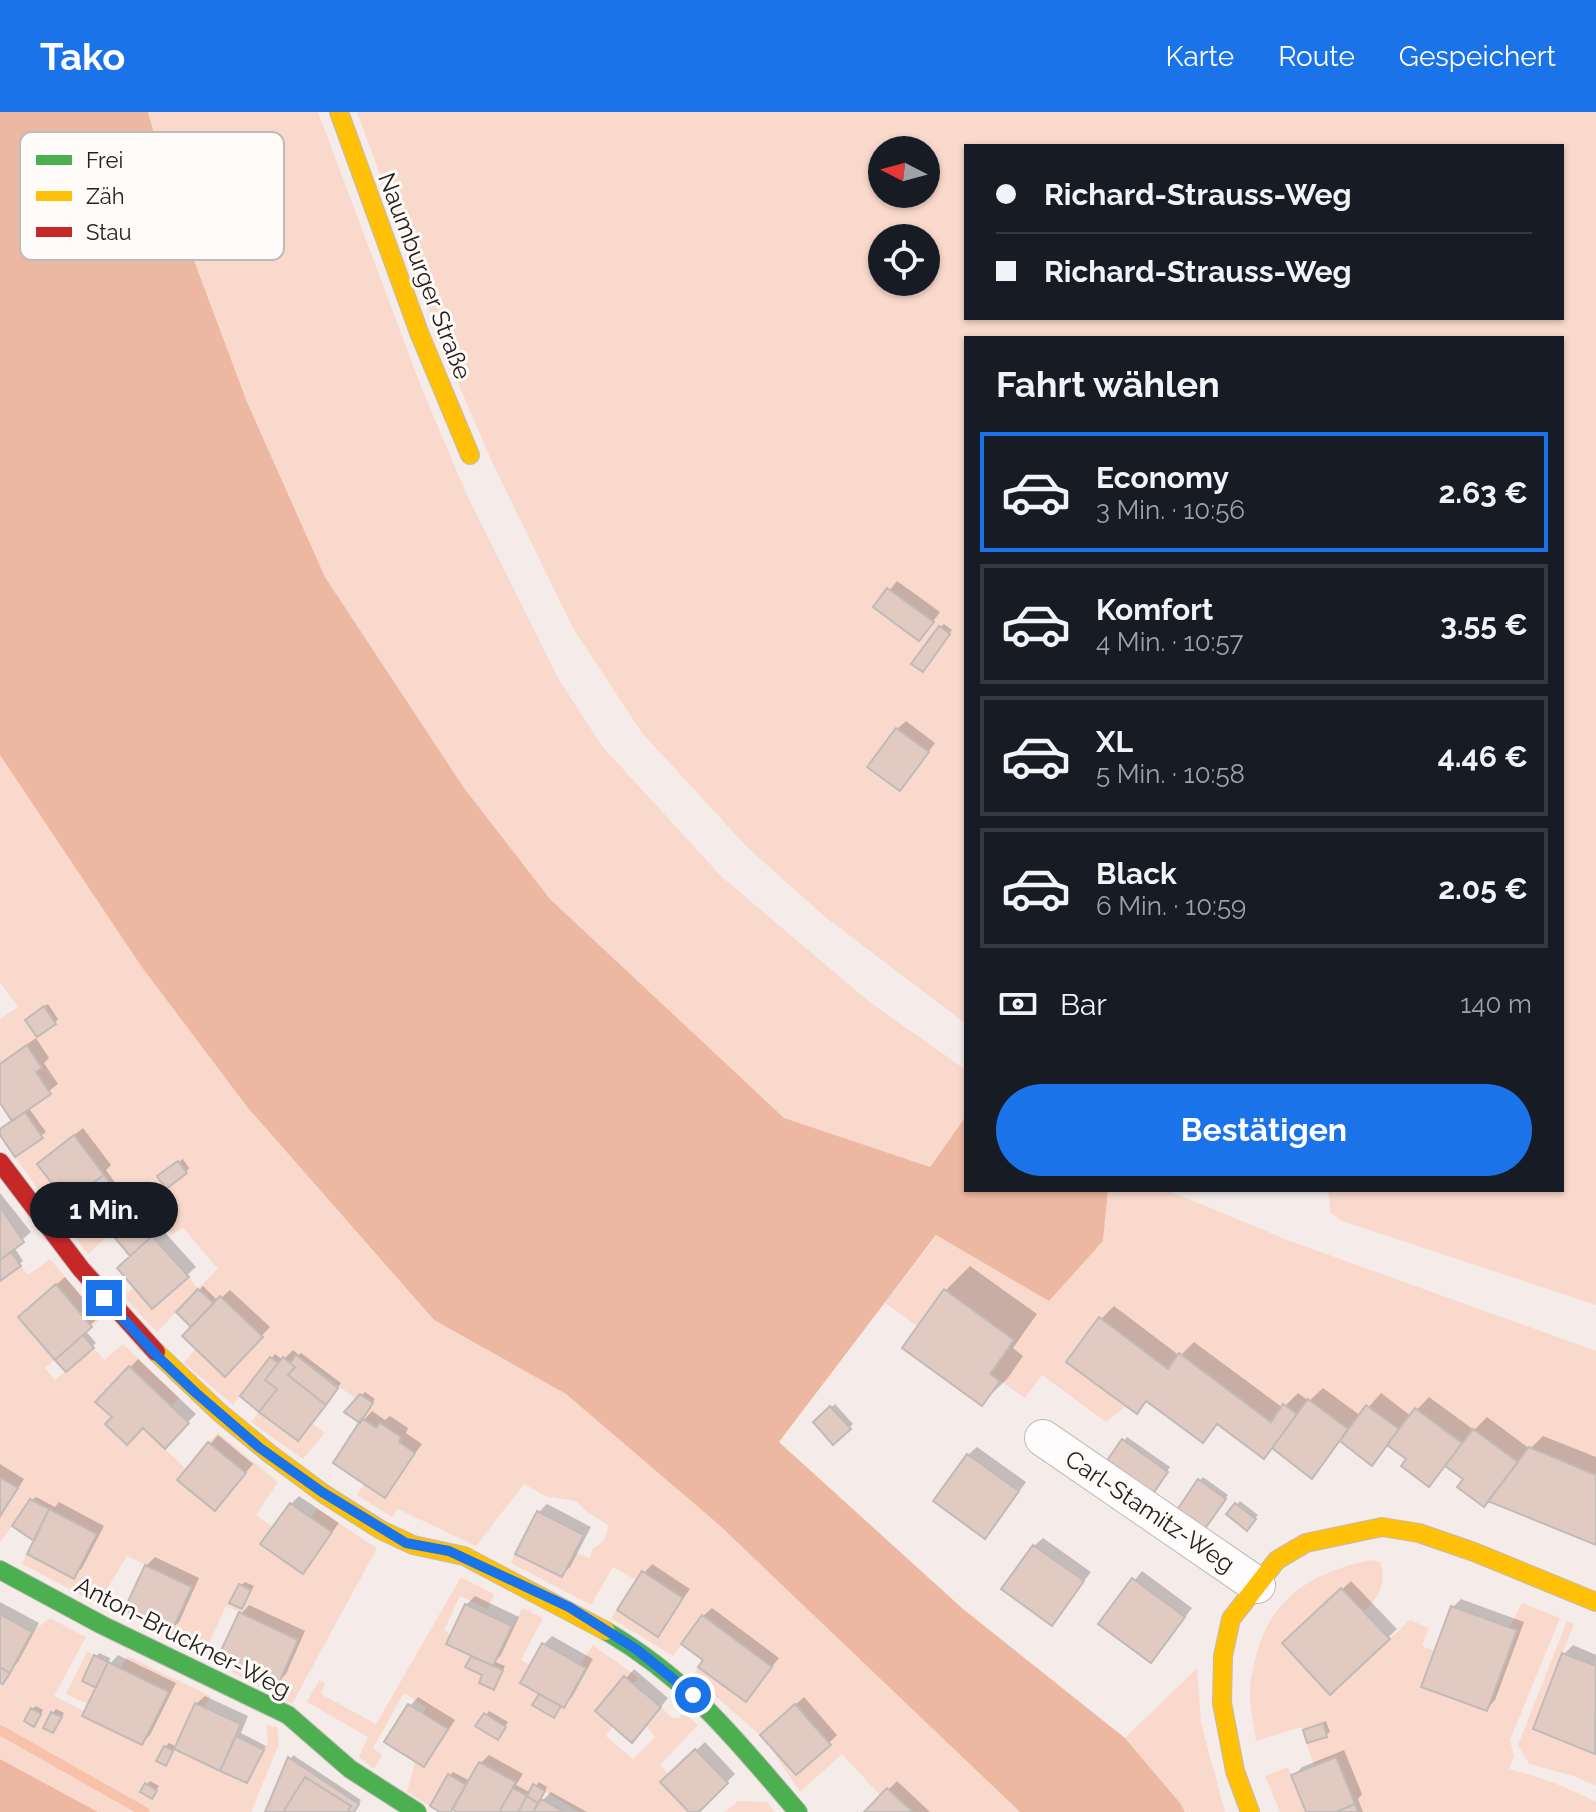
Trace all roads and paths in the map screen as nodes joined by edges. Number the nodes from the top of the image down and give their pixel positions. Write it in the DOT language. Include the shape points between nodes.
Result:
graph roads {
  1 [pos="339,112"];
  2 [pos="470,455"];
  3 [pos="0,1162"];
  4 [pos="1043,1438"];
  5 [pos="0,1570"];
  6 [pos="1257,1585"];
  7 [pos="1596,1602"];
  8 [pos="417,1812"];
  9 [pos="798,1812"];
  10 [pos="1250,1812"];
  1 -- 2 [label="street, Naumburger Straße"];
  3 -- 9 [label="street" via="86,1278 131,1328 260,1448 406,1543 469,1560 569,1607 636,1649 711,1710"];
  4 -- 6 [label="street, Carl-Stamitz-Weg"];
  5 -- 8 [label="street, Anton-Bruckner-Weg" via="288,1715 350,1769"];
  6 -- 7 [label="street" via="1277,1560 1306,1543 1382,1527 1474,1552"];
  6 -- 10 [label="street" via="1231,1619 1222,1688 1235,1771"];
}
